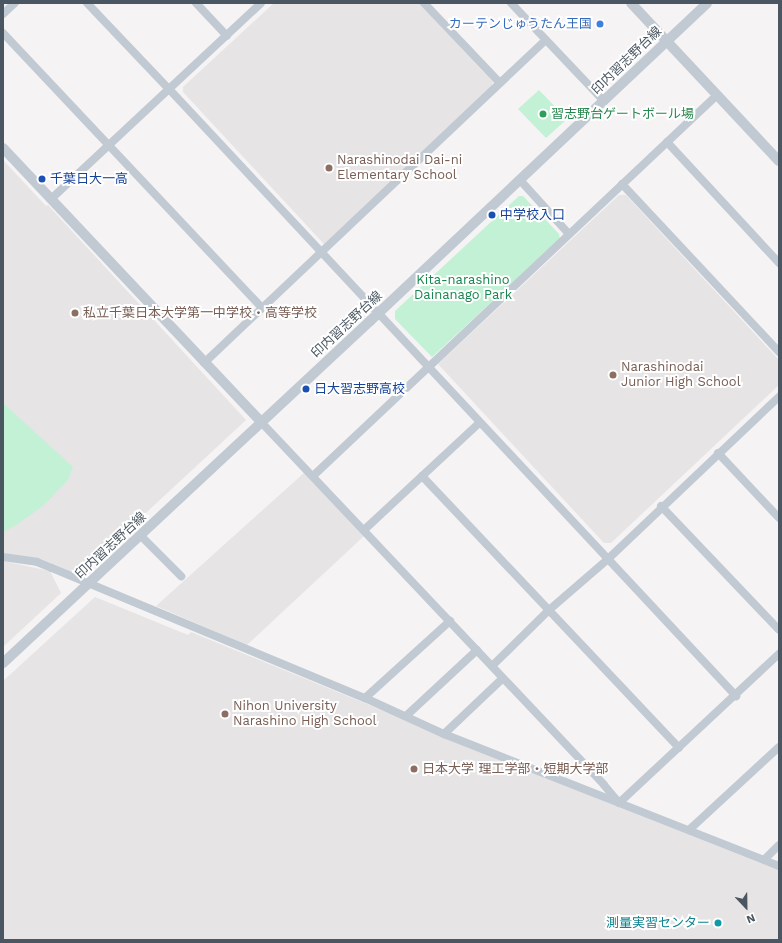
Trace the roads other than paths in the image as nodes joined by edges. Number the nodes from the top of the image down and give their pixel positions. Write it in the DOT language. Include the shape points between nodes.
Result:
graph roads {
  1 [pos="15,3"];
  2 [pos="87,3"];
  3 [pos="196,3"];
  4 [pos="261,3"];
  5 [pos="424,3"];
  6 [pos="511,3"];
  7 [pos="631,3"];
  8 [pos="707,3"];
  9 [pos="3,14"];
  10 [pos="3,33"];
  11 [pos="226,36"];
  12 [pos="546,40"];
  13 [pos="666,42"];
  14 [pos="500,83"];
  15 [pos="169,89"];
  16 [pos="717,95"];
  17 [pos="604,102"];
  18 [pos="667,142"];
  19 [pos="108,146"];
  20 [pos="3,148"];
  21 [pos="779,161"];
  22 [pos="520,180"];
  23 [pos="622,184"];
  24 [pos="51,199"];
  25 [pos="569,234"];
  26 [pos="320,252"];
  27 [pos="779,263"];
  28 [pos="262,308"];
  29 [pos="379,313"];
  30 [pos="779,352"];
  31 [pos="204,363"];
  32 [pos="427,368"];
  33 [pos="779,398"];
  34 [pos="261,422"];
  35 [pos="480,423"];
  36 [pos="718,454"];
  37 [pos="313,476"];
  38 [pos="422,476"];
  39 [pos="662,506"];
  40 [pos="779,518"];
  41 [pos="364,530"];
  42 [pos="141,536"];
  43 [pos="3,557"];
  44 [pos="608,559"];
  45 [pos="181,576"];
  46 [pos="89,583"];
  47 [pos="550,610"];
  48 [pos="450,621"];
  49 [pos="779,630"];
  50 [pos="477,650"];
  51 [pos="779,654"];
  52 [pos="3,663"];
  53 [pos="492,666"];
  54 [pos="503,678"];
  55 [pos="736,696"];
  56 [pos="365,698"];
  57 [pos="406,716"];
  58 [pos="444,734"];
  59 [pos="779,747"];
  60 [pos="678,748"];
  61 [pos="620,803"];
  62 [pos="689,830"];
  63 [pos="779,845"];
  64 [pos="764,860"];
  65 [pos="779,866"];
  1 -- 9 [label="street"];
  2 -- 15 [label="street"];
  3 -- 11 [label="street"];
  4 -- 11 [label="street"];
  5 -- 14 [label="street"];
  6 -- 12 [label="street"];
  7 -- 13 [label="street"];
  8 -- 13 [label="street, 印内習志野台線"];
  10 -- 19 [label="street"];
  11 -- 15 [label="street"];
  12 -- 14 [label="street"];
  12 -- 17 [label="street"];
  13 -- 16 [label="street"];
  13 -- 17 [label="street, 印内習志野台線"];
  14 -- 26 [label="street"];
  15 -- 19 [label="street"];
  15 -- 26 [label="street"];
  16 -- 18 [label="street"];
  16 -- 21 [label="street"];
  17 -- 22 [label="street, 印内習志野台線"];
  18 -- 23 [label="street"];
  18 -- 27 [label="street"];
  19 -- 24 [label="street"];
  19 -- 28 [label="street"];
  20 -- 24 [label="street"];
  22 -- 25 [label="street"];
  22 -- 29 [label="street, 印内習志野台線"];
  23 -- 25 [label="street"];
  23 -- 30 [label="street"];
  24 -- 31 [label="street"];
  25 -- 32 [label="street"];
  26 -- 28 [label="street"];
  26 -- 29 [label="street"];
  28 -- 31 [label="street"];
  29 -- 32 [label="street"];
  29 -- 34 [label="street, 印内習志野台線"];
  31 -- 34 [label="street"];
  32 -- 35 [label="street"];
  32 -- 37 [label="street"];
  33 -- 36 [label="street"];
  34 -- 37 [label="street"];
  34 -- 42 [label="street, 印内習志野台線"];
  35 -- 38 [label="street"];
  35 -- 44 [label="street"];
  36 -- 39 [label="street"];
  36 -- 40 [label="street"];
  37 -- 41 [label="street"];
  38 -- 41 [label="street"];
  38 -- 47 [label="street"];
  39 -- 44 [label="street"];
  39 -- 49 [label="street"];
  41 -- 48 [label="street"];
  42 -- 45 [label="street"];
  42 -- 46 [label="street, 印内習志野台線"];
  43 -- 46 [label="street" via="37,562"];
  44 -- 47 [label="street"];
  44 -- 55 [label="street"];
  46 -- 52 [label="street, 印内習志野台線"];
  46 -- 56 [label="street"];
  47 -- 53 [label="street"];
  47 -- 60 [label="street"];
  48 -- 50 [label="street"];
  48 -- 56 [label="street"];
  50 -- 53 [label="street"];
  50 -- 57 [label="street"];
  51 -- 55 [label="street"];
  53 -- 54 [label="street"];
  54 -- 58 [label="street"];
  54 -- 61 [label="street"];
  55 -- 60 [label="street"];
  56 -- 57 [label="street"];
  57 -- 58 [label="street"];
  58 -- 61 [label="street"];
  59 -- 62 [label="street"];
  60 -- 61 [label="street"];
  61 -- 62 [label="street"];
  62 -- 64 [label="street"];
  63 -- 64 [label="street"];
  64 -- 65 [label="street"];
}
